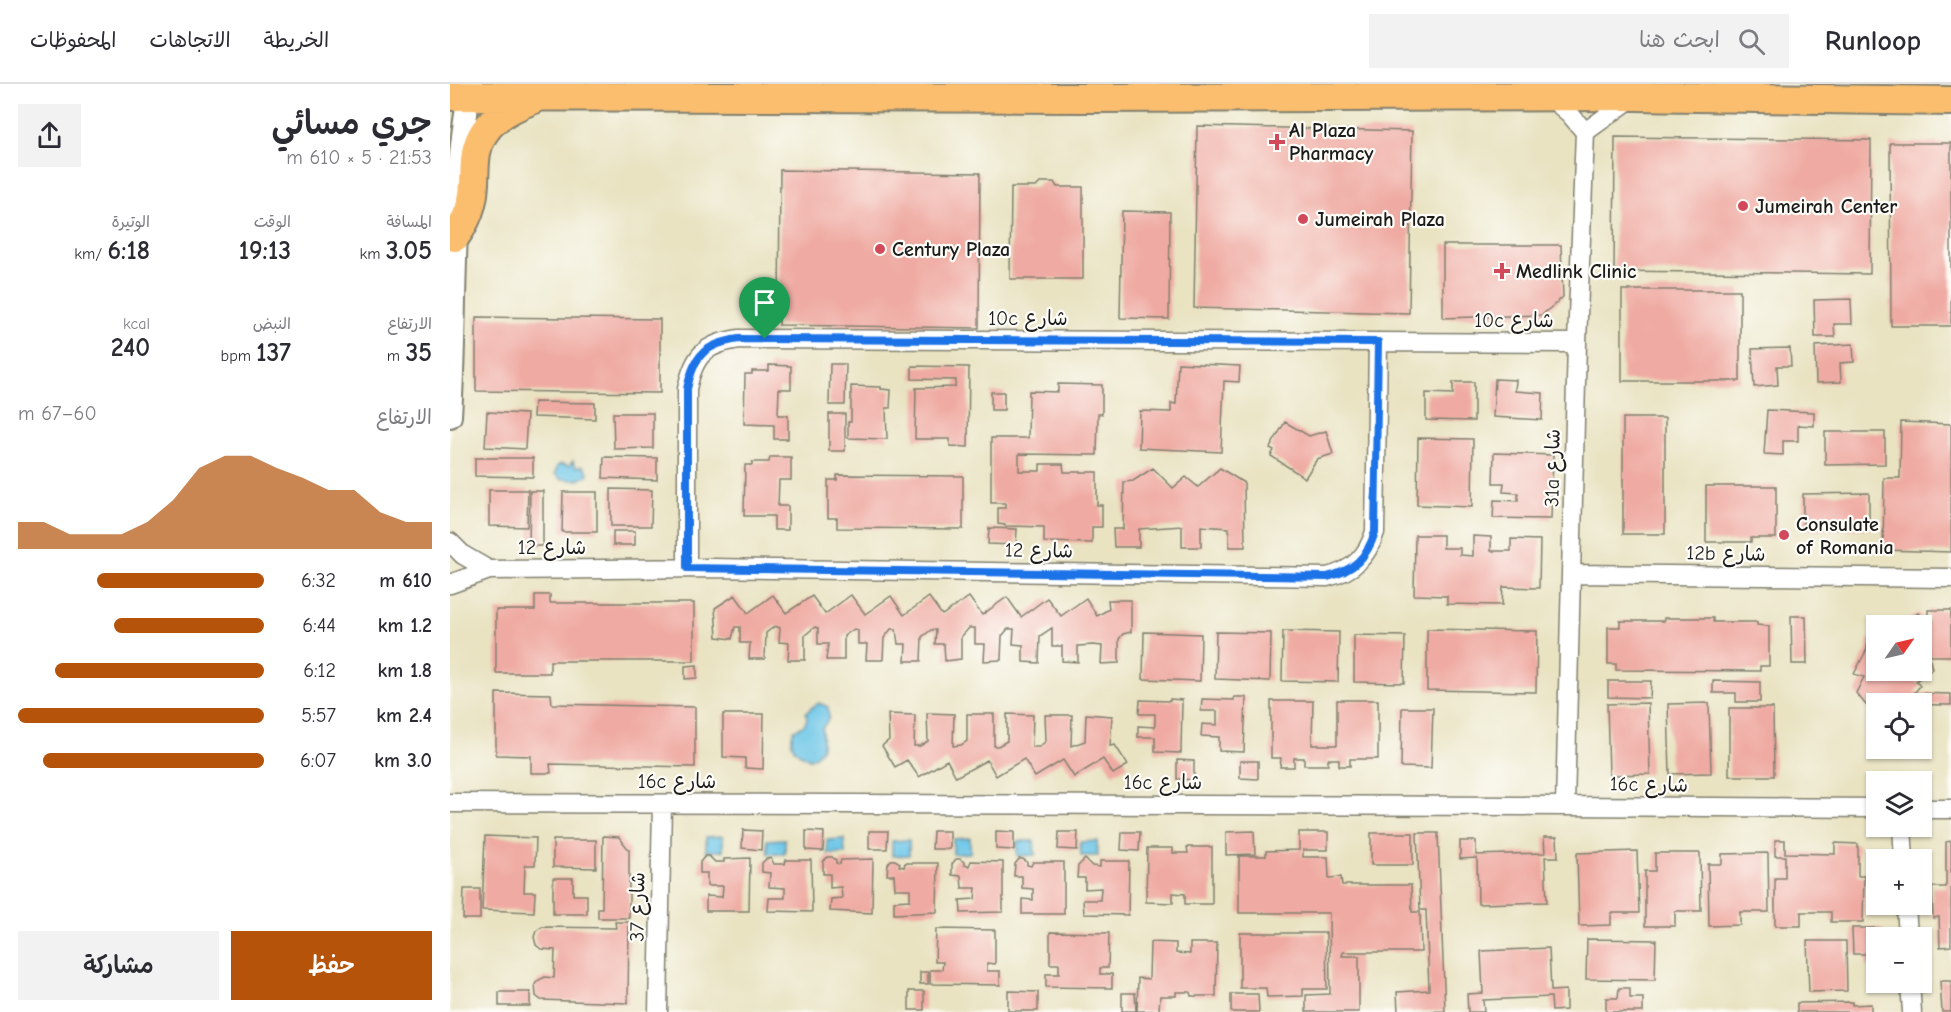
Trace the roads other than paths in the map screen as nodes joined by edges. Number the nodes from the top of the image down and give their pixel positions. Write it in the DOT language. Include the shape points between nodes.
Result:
graph roads {
  1 [pos="463,92"];
  2 [pos="542,96"];
  3 [pos="1634,96"];
  4 [pos="1550,97"];
  5 [pos="1951,101"];
  6 [pos="1585,132"];
  7 [pos="455,237"];
  8 [pos="1378,342"];
  9 [pos="1577,343"];
  10 [pos="450,416"];
  11 [pos="450,543"];
  12 [pos="687,568"];
  13 [pos="489,570"];
  14 [pos="1572,574"];
  15 [pos="1951,578"];
  16 [pos="450,584"];
  17 [pos="450,803"];
  18 [pos="662,804"];
  19 [pos="1565,806"];
  20 [pos="1866,808"];
  21 [pos="1932,809"];
  22 [pos="1951,809"];
  23 [pos="1911,993"];
  24 [pos="658,1012"];
  25 [pos="1912,1012"];
  1 -- 2 [label="main road"];
  1 -- 7 [label="street"];
  2 -- 4 [label="main road"];
  2 -- 7 [label="main road" via="502,113 481,137 472,201"];
  3 -- 4 [label="main road"];
  3 -- 5 [label="main road"];
  3 -- 6 [label="street"];
  4 -- 6 [label="street"];
  6 -- 9 [label="street, 31a شارع"];
  7 -- 10 [label="street"];
  8 -- 9 [label="street, 10c شارع"];
  8 -- 12 [label="street, 10c شارع" via="719,342 703,353 691,369 687,389"];
  8 -- 12 [label="street, شارع 12" via="1375,532 1364,558 1341,574 1327,577"];
  9 -- 14 [label="street, 31a شارع"];
  11 -- 13 [label="street"];
  12 -- 13 [label="street, شارع 12"];
  13 -- 16 [label="street, شارع 12"];
  14 -- 15 [label="street, 12b شارع"];
  14 -- 19 [label="street, 31a شارع"];
  17 -- 18 [label="street, 16c شارع"];
  18 -- 19 [label="street, 16c شارع"];
  18 -- 24 [label="street, شارع 37"];
  19 -- 20 [label="street, 16c شارع"];
  21 -- 22 [label="street"];
  23 -- 25 [label="street"];
}
